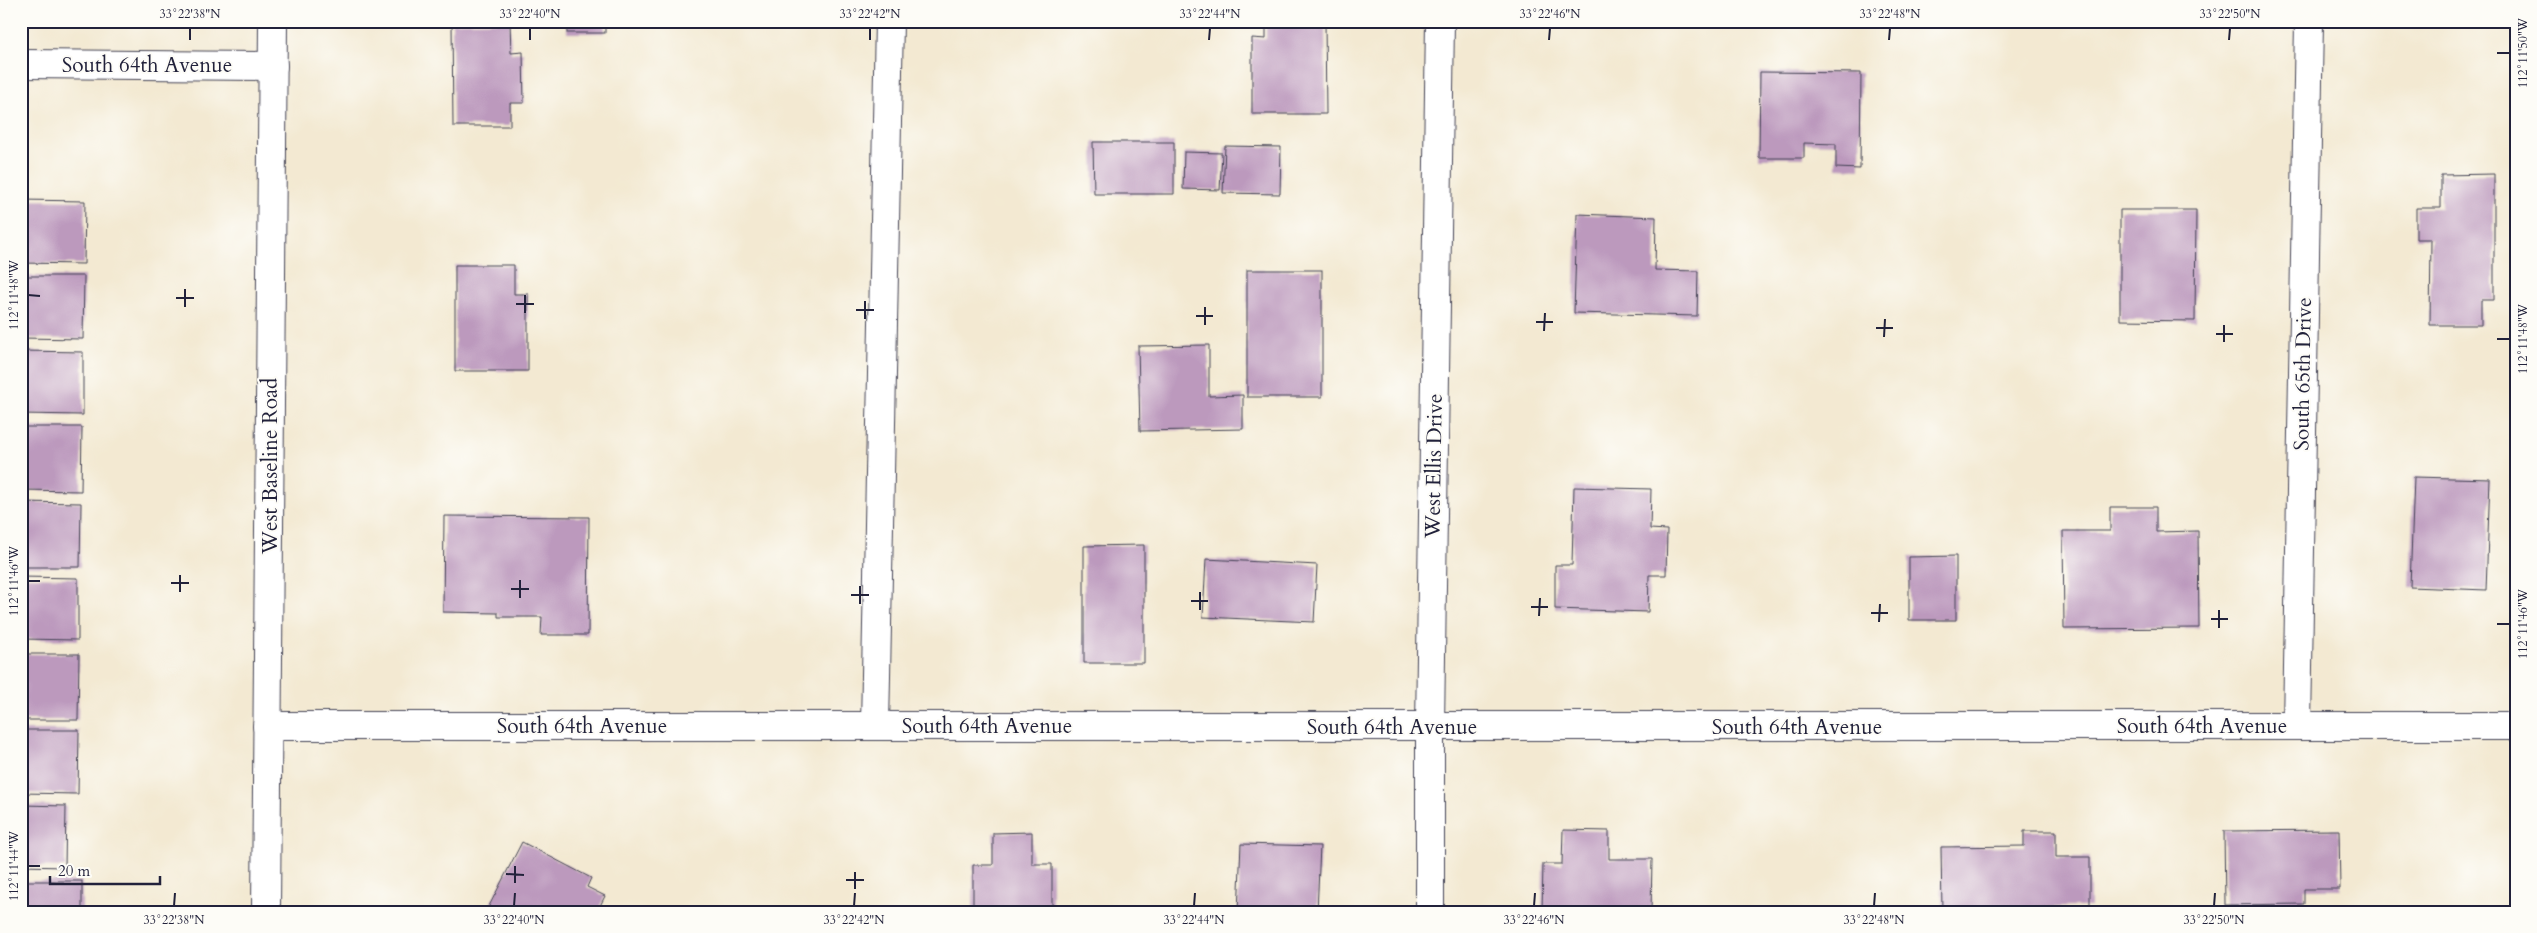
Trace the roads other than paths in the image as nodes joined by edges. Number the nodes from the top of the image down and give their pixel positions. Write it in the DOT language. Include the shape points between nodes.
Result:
graph roads {
  1 [pos="273,21"];
  2 [pos="889,21"];
  3 [pos="1440,21"];
  4 [pos="2309,21"];
  5 [pos="21,64"];
  6 [pos="273,66"];
  7 [pos="267,726"];
  8 [pos="875,726"];
  9 [pos="2297,726"];
  10 [pos="2516,726"];
  11 [pos="1430,727"];
  12 [pos="266,912"];
  13 [pos="1430,912"];
  1 -- 6 [label="street, West Baseline Road"];
  2 -- 8 [label="street"];
  3 -- 11 [label="street, West Ellis Drive"];
  4 -- 9 [label="street, South 65th Drive"];
  5 -- 6 [label="street, South 64th Avenue"];
  6 -- 7 [label="street, West Baseline Road"];
  7 -- 8 [label="street, South 64th Avenue"];
  7 -- 12 [label="street, West Baseline Road"];
  8 -- 11 [label="street, South 64th Avenue"];
  9 -- 10 [label="street, South 64th Avenue"];
  9 -- 11 [label="street, South 64th Avenue"];
  11 -- 13 [label="street, West Ellis Drive"];
}
